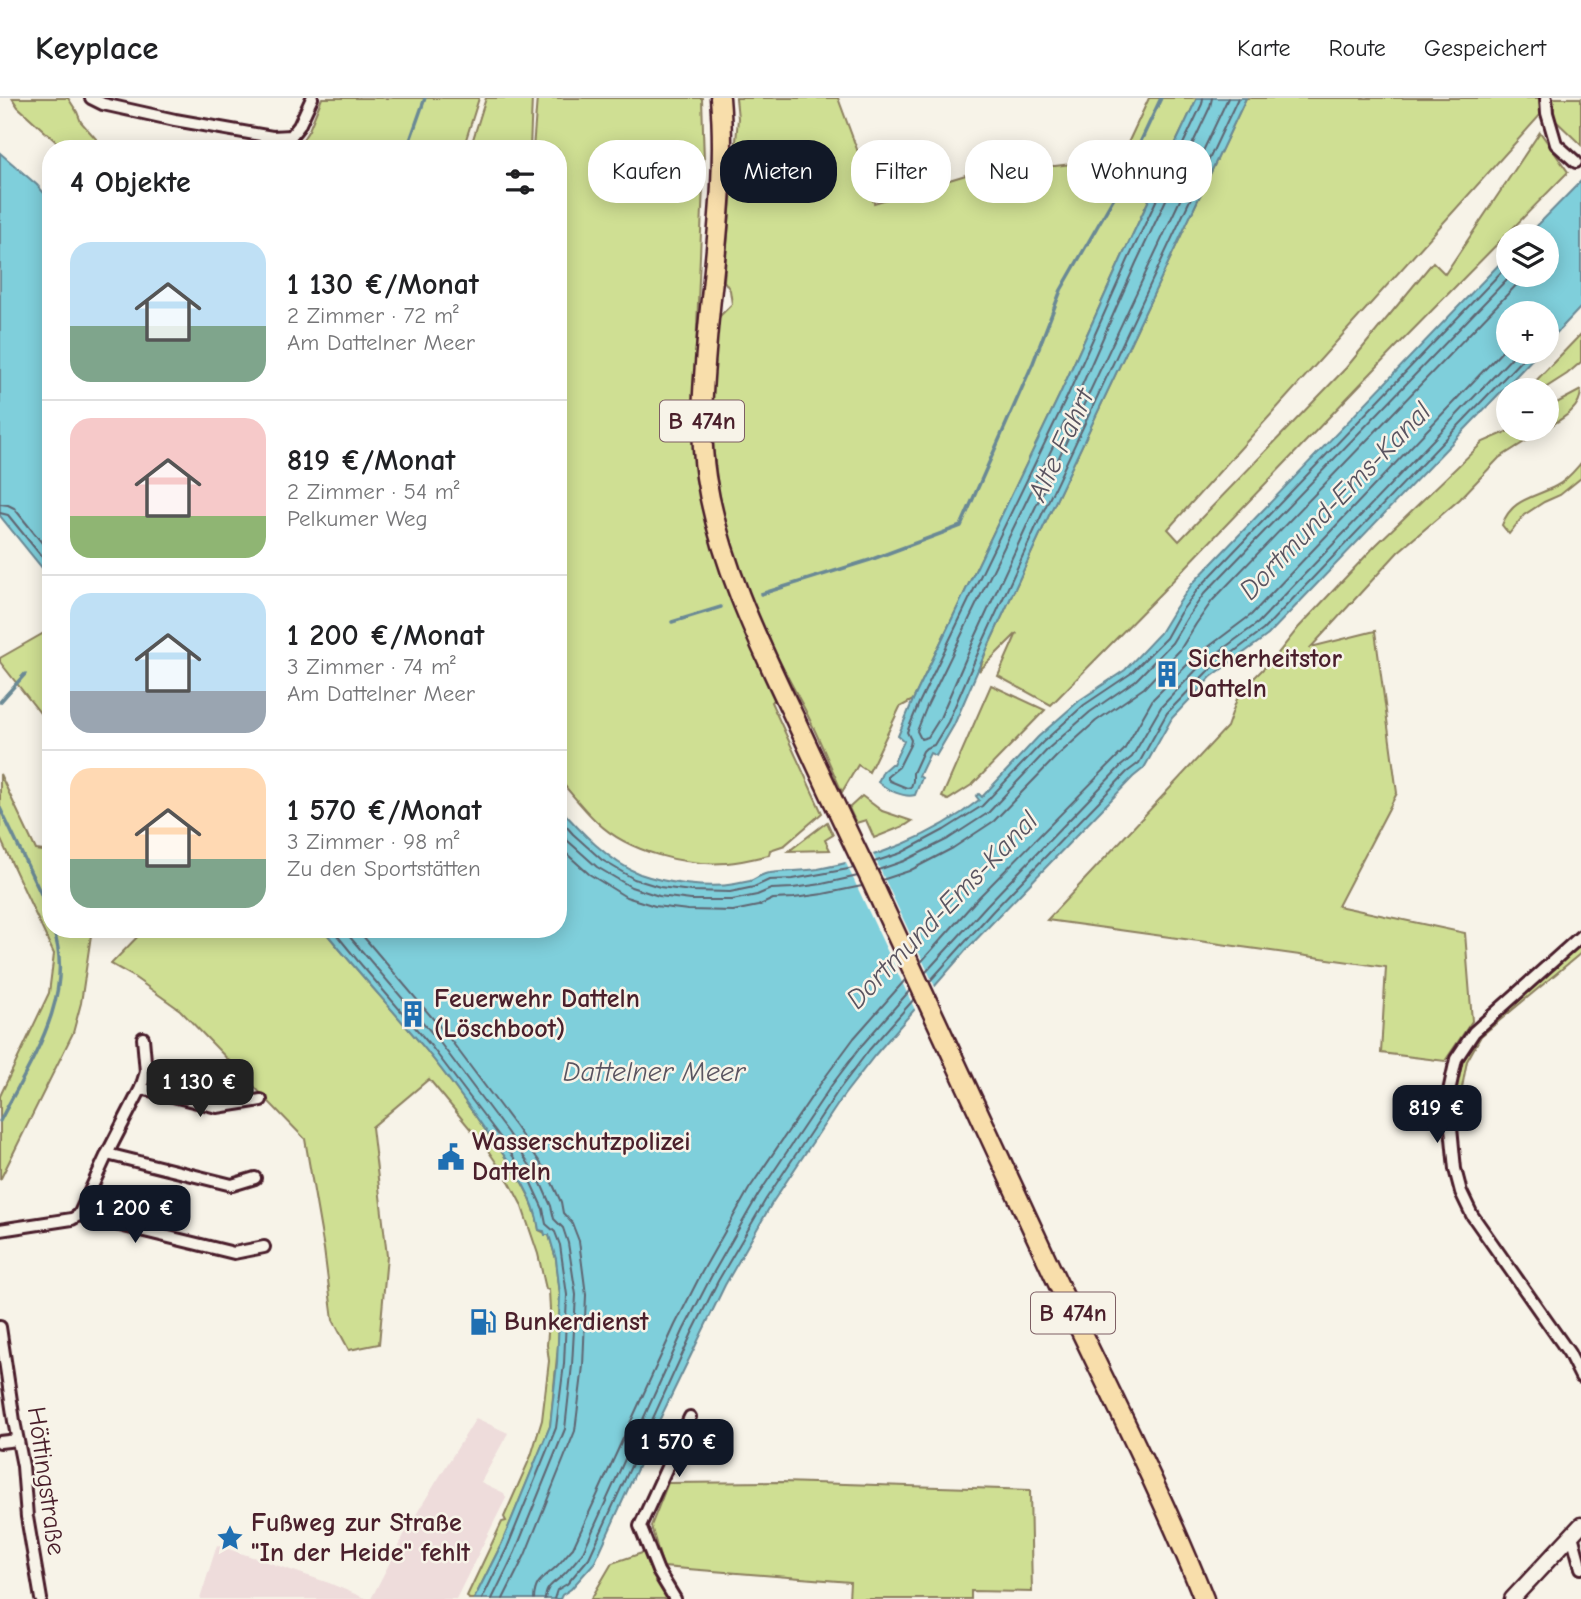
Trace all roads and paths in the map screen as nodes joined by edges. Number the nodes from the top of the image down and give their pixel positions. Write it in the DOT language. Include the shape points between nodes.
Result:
graph roads {
  1 [pos="92,98"];
  2 [pos="312,98"];
  3 [pos="720,98"];
  4 [pos="1546,98"];
  5 [pos="1576,162"];
  6 [pos="1581,936"];
  7 [pos="143,1038"];
  8 [pos="141,1088"];
  9 [pos="261,1100"];
  10 [pos="107,1154"];
  11 [pos="255,1178"];
  12 [pos="79,1215"];
  13 [pos="0,1230"];
  14 [pos="264,1247"];
  15 [pos="0,1327"];
  16 [pos="1581,1377"];
  17 [pos="690,1417"];
  18 [pos="17,1440"];
  19 [pos="0,1442"];
  20 [pos="1576,1530"];
  21 [pos="1581,1567"];
  22 [pos="41,1599"];
  23 [pos="676,1599"];
  24 [pos="1204,1599"];
  25 [pos="1512,1599"];
  1 -- 2 [label="street" via="103,104 272,137 290,136"];
  3 -- 24 [label="main road, B 474n" via="722,197 702,395 702,443 728,564 767,662"];
  4 -- 5 [label="street" via="1556,144"];
  6 -- 16 [label="street" via="1474,1032 1456,1059 1448,1096 1461,1192"];
  7 -- 8 [label="street" via="146,1072"];
  8 -- 9 [label="street" via="217,1107"];
  8 -- 10 [label="street"];
  10 -- 11 [label="street" via="232,1185"];
  10 -- 12 [label="street"];
  12 -- 13 [label="street"];
  12 -- 14 [label="street" via="234,1253"];
  15 -- 18 [label="street, Höttingstraße"];
  17 -- 23 [label="street" via="640,1526 658,1571"];
  18 -- 19 [label="street"];
  18 -- 22 [label="street, Höttingstraße"];
  20 -- 21 [label="street"];
  20 -- 25 [label="street"];
}
